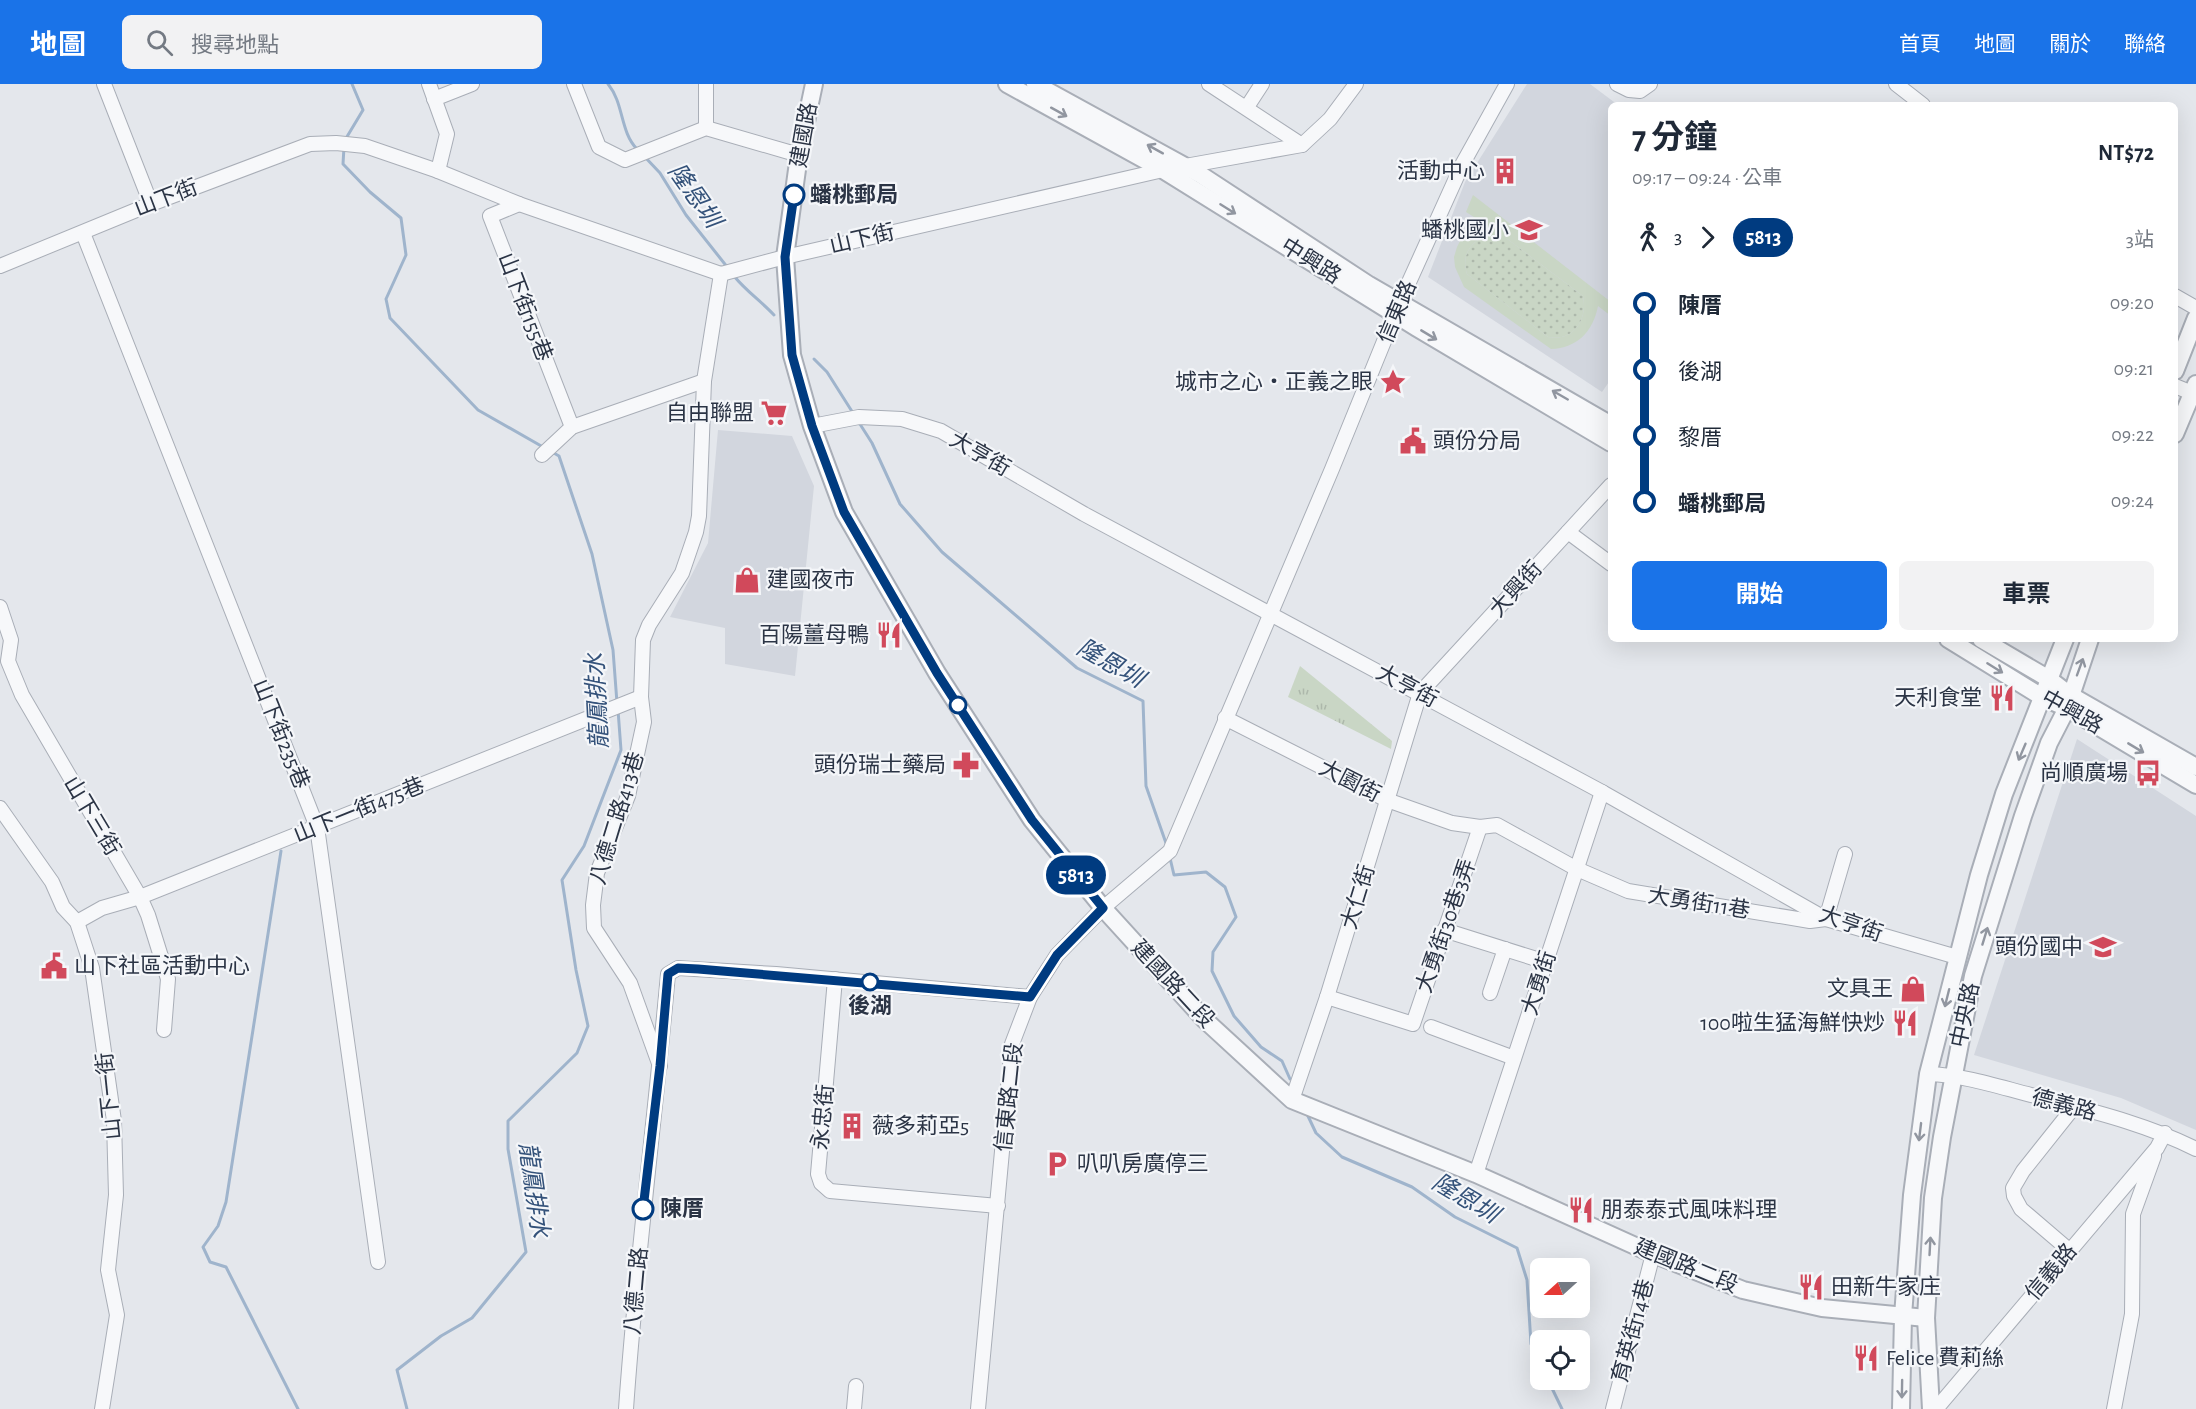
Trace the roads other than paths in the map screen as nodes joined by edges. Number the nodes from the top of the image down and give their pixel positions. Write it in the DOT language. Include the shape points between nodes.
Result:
graph roads {
  1 [pos="104,84"];
  2 [pos="429,84"];
  3 [pos="472,84"];
  4 [pos="574,84"];
  5 [pos="706,84"];
  6 [pos="814,84"];
  7 [pos="1007,84"];
  8 [pos="1035,84"];
  9 [pos="1209,84"];
  10 [pos="1262,84"];
  11 [pos="1356,84"];
  12 [pos="1508,84"];
  13 [pos="1617,84"];
  14 [pos="1650,84"];
  15 [pos="1896,84"];
  16 [pos="434,99"];
  17 [pos="1919,102"];
  18 [pos="1247,108"];
  19 [pos="706,128"];
  20 [pos="1302,145"];
  21 [pos="799,155"];
  22 [pos="1185,166"];
  23 [pos="1163,170"];
  24 [pos="438,171"];
  25 [pos="151,204"];
  26 [pos="519,204"];
  27 [pos="82,233"];
  28 [pos="785,257"];
  29 [pos="0,266"];
  30 [pos="727,272"];
  31 [pos="2178,298"];
  32 [pos="1398,308"];
  33 [pos="2196,308"];
  34 [pos="2196,318"];
  35 [pos="2178,363"];
  36 [pos="704,381"];
  37 [pos="2178,386"];
  38 [pos="2194,389"];
  39 [pos="1608,423"];
  40 [pos="812,426"];
  41 [pos="572,427"];
  42 [pos="2178,427"];
  43 [pos="1608,441"];
  44 [pos="543,454"];
  45 [pos="1608,488"];
  46 [pos="1568,532"];
  47 [pos="1608,562"];
  48 [pos="0,607"];
  49 [pos="1271,613"];
  50 [pos="1953,642"];
  51 [pos="1986,642"];
  52 [pos="2064,642"];
  53 [pos="2089,642"];
  54 [pos="2049,679"];
  55 [pos="1420,693"];
  56 [pos="2042,697"];
  57 [pos="636,699"];
  58 [pos="2069,701"];
  59 [pos="1225,718"];
  60 [pos="2196,767"];
  61 [pos="2196,785"];
  62 [pos="1602,792"];
  63 [pos="1387,800"];
  64 [pos="0,808"];
  65 [pos="317,827"];
  66 [pos="1480,827"];
  67 [pos="1845,854"];
  68 [pos="1577,869"];
  69 [pos="140,897"];
  70 [pos="1103,908"];
  71 [pos="1826,918"];
  72 [pos="77,922"];
  73 [pos="1444,930"];
  74 [pos="1505,949"];
  75 [pos="1957,957"];
  76 [pos="1546,962"];
  77 [pos="835,979"];
  78 [pos="1490,993"];
  79 [pos="1030,997"];
  80 [pos="1327,997"];
  81 [pos="1431,1027"];
  82 [pos="164,1030"];
  83 [pos="1514,1058"];
  84 [pos="660,1066"];
  85 [pos="1928,1074"];
  86 [pos="1953,1075"];
  87 [pos="1292,1100"];
  88 [pos="2074,1107"];
  89 [pos="2165,1133"];
  90 [pos="2157,1148"];
  91 [pos="2196,1149"];
  92 [pos="1476,1174"];
  93 [pos="998,1206"];
  94 [pos="2069,1250"];
  95 [pos="1653,1254"];
  96 [pos="378,1262"];
  97 [pos="1904,1316"];
  98 [pos="1926,1317"];
  99 [pos="856,1386"];
  100 [pos="102,1409"];
  101 [pos="626,1409"];
  102 [pos="854,1409"];
  103 [pos="978,1409"];
  104 [pos="1613,1409"];
  105 [pos="1901,1409"];
  106 [pos="1931,1409"];
  107 [pos="1936,1409"];
  108 [pos="2114,1409"];
  1 -- 25 [label="street"];
  2 -- 16 [label="street"];
  3 -- 16 [label="street"];
  4 -- 19 [label="street" via="599,147 636,156"];
  5 -- 19 [label="street"];
  6 -- 21 [label="street, 建國路"];
  7 -- 23 [label="street, 中興路, one-way"];
  22 -- 8 [label="street, 中興路, one-way"];
  9 -- 18 [label="street"];
  10 -- 18 [label="street"];
  11 -- 20 [label="street" via="1330,119"];
  12 -- 32 [label="street, 信東路" via="1462,165"];
  13 -- 14 [label="street" via="1640,91"];
  15 -- 17 [label="street"];
  16 -- 24 [label="street" via="447,134"];
  18 -- 20 [label="street"];
  19 -- 21 [label="street"];
  20 -- 22 [label="street, 山下街"];
  21 -- 28 [label="street, 建國路"];
  22 -- 23 [label="street, 山下街"];
  22 -- 32 [label="street, 中興路" via="1369,285"];
  23 -- 28 [label="street, 山下街"];
  23 -- 32 [label="street, 中興路, one-way"];
  24 -- 25 [label="street, 山下街" via="356,144 310,144"];
  24 -- 26 [label="street"];
  25 -- 27 [label="street, 山下街"];
  26 -- 30 [label="street"];
  26 -- 41 [label="street, 山下街155巷" via="490,216"];
  27 -- 29 [label="street, 山下街"];
  27 -- 65 [label="street, 山下街235巷"];
  28 -- 30 [label="street, 山下街"];
  28 -- 40 [label="street, 建國路二段" via="792,355"];
  30 -- 36 [label="street, 八德二路413巷"];
  31 -- 33 [label="street"];
  39 -- 32 [label="street, 中興路, one-way"];
  32 -- 43 [label="street, 中興路, one-way"];
  32 -- 49 [label="street, 信東路"];
  34 -- 35 [label="street"];
  36 -- 41 [label="street"];
  36 -- 57 [label="street, 八德二路413巷" via="696,532 682,573 643,640"];
  37 -- 38 [label="street"];
  38 -- 42 [label="street"];
  40 -- 49 [label="street, 大亨街" via="855,418 902,419 941,431 1084,514"];
  40 -- 70 [label="street, 建國路二段" via="844,512 937,673 1032,820"];
  41 -- 44 [label="street"];
  45 -- 46 [label="street, 大興街"];
  46 -- 47 [label="street"];
  46 -- 55 [label="street, 大興街"];
  48 -- 69 [label="street, 山下三街" via="11,640 8,661 22,695"];
  49 -- 55 [label="street, 大亨街"];
  49 -- 59 [label="street, 信東路二段"];
  50 -- 56 [label="street, 中興路, one-way"];
  51 -- 54 [label="street, 中興路"];
  52 -- 54 [label="street, 中央路"];
  58 -- 53 [label="street, 中央路, one-way"];
  54 -- 56 [label="street, 中央路"];
  54 -- 58 [label="street, 中興路"];
  55 -- 62 [label="street, 大亨街"];
  55 -- 63 [label="street, 大仁街"];
  56 -- 58 [label="street, 中興路"];
  56 -- 75 [label="street, 中央路, one-way" via="2004,794"];
  57 -- 65 [label="street, 山下一街475巷"];
  57 -- 84 [label="street, 八德二路413巷" via="644,722 628,796 597,873 592,905 594,928 630,983"];
  58 -- 60 [label="street, 中興路"];
  58 -- 61 [label="street, 中興路, one-way"];
  86 -- 58 [label="street, 中央路, one-way" via="1973,976 2006,867 2049,742"];
  59 -- 63 [label="street, 大園街"];
  59 -- 70 [label="street, 信東路二段" via="1168,853"];
  62 -- 68 [label="street, 大勇街"];
  62 -- 71 [label="street, 大亨街"];
  63 -- 66 [label="street, 大園街" via="1452,823"];
  63 -- 80 [label="street, 大仁街"];
  64 -- 72 [label="street, 山下一街" via="52,882 63,907"];
  65 -- 69 [label="street, 山下一街475巷"];
  65 -- 96 [label="street, 山下街235巷"];
  66 -- 68 [label="street, 大園街" via="1497,825"];
  66 -- 73 [label="street, 大勇街30巷3弄"];
  67 -- 71 [label="street"];
  68 -- 71 [label="street, 大勇街11巷" via="1628,891 1810,921"];
  68 -- 76 [label="street, 大勇街"];
  69 -- 72 [label="street, 山下一街475巷" via="102,908"];
  69 -- 82 [label="street, 山下三街" via="168,979"];
  70 -- 79 [label="street, 信東路二段" via="1057,955"];
  70 -- 87 [label="street, 建國路二段" via="1205,1020"];
  71 -- 75 [label="street, 大亨街"];
  72 -- 100 [label="street, 山下一街" via="92,968 114,1121 116,1195 108,1270 117,1315"];
  73 -- 74 [label="street"];
  73 -- 80 [label="street, 大勇街30巷3弄" via="1413,1024"];
  74 -- 76 [label="street"];
  74 -- 78 [label="street"];
  75 -- 85 [label="street, 中央路, one-way"];
  76 -- 83 [label="street, 大勇街"];
  77 -- 79 [label="street"];
  77 -- 84 [label="street, 八德二路" via="678,968 668,974"];
  77 -- 93 [label="street, 永忠街" via="818,1174 821,1183 830,1191"];
  79 -- 93 [label="street, 信東路二段" via="1012,1044"];
  80 -- 87 [label="street, 大仁街"];
  81 -- 83 [label="street"];
  83 -- 92 [label="street, 大勇街"];
  84 -- 101 [label="street, 八德二路"];
  85 -- 86 [label="street, 德義路"];
  85 -- 97 [label="street, 中央路, one-way" via="1912,1195"];
  86 -- 88 [label="street, 德義路"];
  98 -- 86 [label="street, 中央路, one-way" via="1933,1198"];
  87 -- 92 [label="street, 建國路二段"];
  88 -- 89 [label="street, 德義路"];
  88 -- 94 [label="street" via="2022,1171 2013,1188 2021,1209"];
  89 -- 90 [label="street, 信義路"];
  89 -- 91 [label="street, 德義路"];
  90 -- 94 [label="street, 信義路"];
  90 -- 108 [label="street" via="2133,1214 2133,1314"];
  92 -- 95 [label="street, 建國路二段"];
  93 -- 103 [label="street, 信東路二段"];
  94 -- 107 [label="street, 信義路"];
  95 -- 97 [label="street, 建國路二段" via="1743,1290 1822,1308"];
  95 -- 104 [label="street, 育英街14巷"];
  97 -- 98 [label="street, 建國路二段"];
  97 -- 105 [label="street, 中央路, one-way"];
  98 -- 106 [label="street, 中央路"];
  99 -- 102 [label="street"];
}
